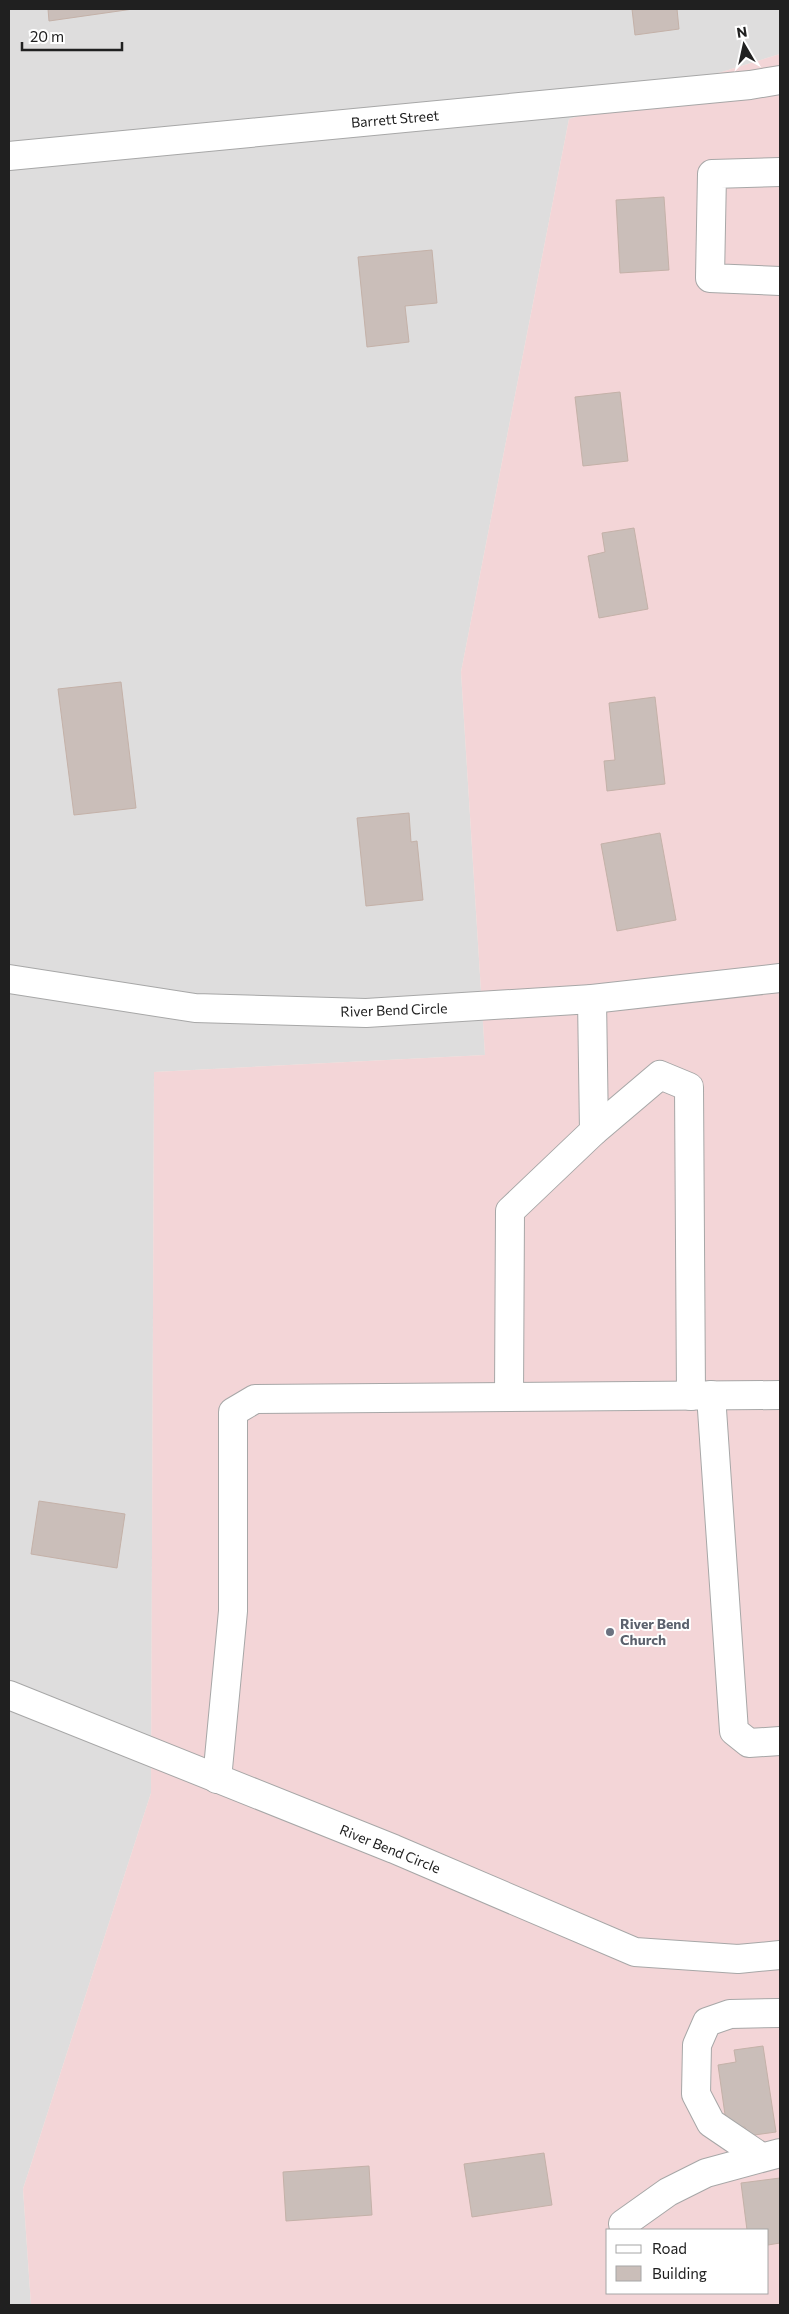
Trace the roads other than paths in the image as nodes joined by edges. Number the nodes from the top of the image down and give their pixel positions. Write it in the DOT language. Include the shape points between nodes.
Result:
graph roads {
  1 [pos="780,80"];
  2 [pos="9,156"];
  3 [pos="780,172"];
  4 [pos="780,281"];
  5 [pos="780,978"];
  6 [pos="9,979"];
  7 [pos="592,999"];
  8 [pos="594,1131"];
  9 [pos="701,1395"];
  10 [pos="780,1395"];
  11 [pos="509,1397"];
  12 [pos="9,1695"];
  13 [pos="780,1741"];
  14 [pos="217,1779"];
  15 [pos="780,1955"];
  16 [pos="780,2013"];
  17 [pos="771,2155"];
  18 [pos="623,2224"];
  1 -- 2 [label="street, Barrett Street"];
  3 -- 4 [label="street" via="712,174 710,278"];
  5 -- 7 [label="street, River Bend Circle"];
  6 -- 7 [label="street, River Bend Circle" via="194,1008 366,1013"];
  7 -- 8 [label="street"];
  8 -- 9 [label="street" via="660,1075 689,1086"];
  8 -- 11 [label="street" via="510,1211"];
  9 -- 10 [label="street"];
  9 -- 11 [label="street"];
  9 -- 13 [label="street" via="734,1731 749,1743"];
  11 -- 14 [label="street" via="255,1399 233,1412 233,1612"];
  12 -- 14 [label="street, River Bend Circle"];
  14 -- 15 [label="street, River Bend Circle" via="394,1849 635,1952 738,1959"];
  16 -- 17 [label="street" via="730,2014 707,2022 697,2045 696,2094 710,2123"];
  17 -- 18 [label="street" via="706,2173 668,2192"];
}
